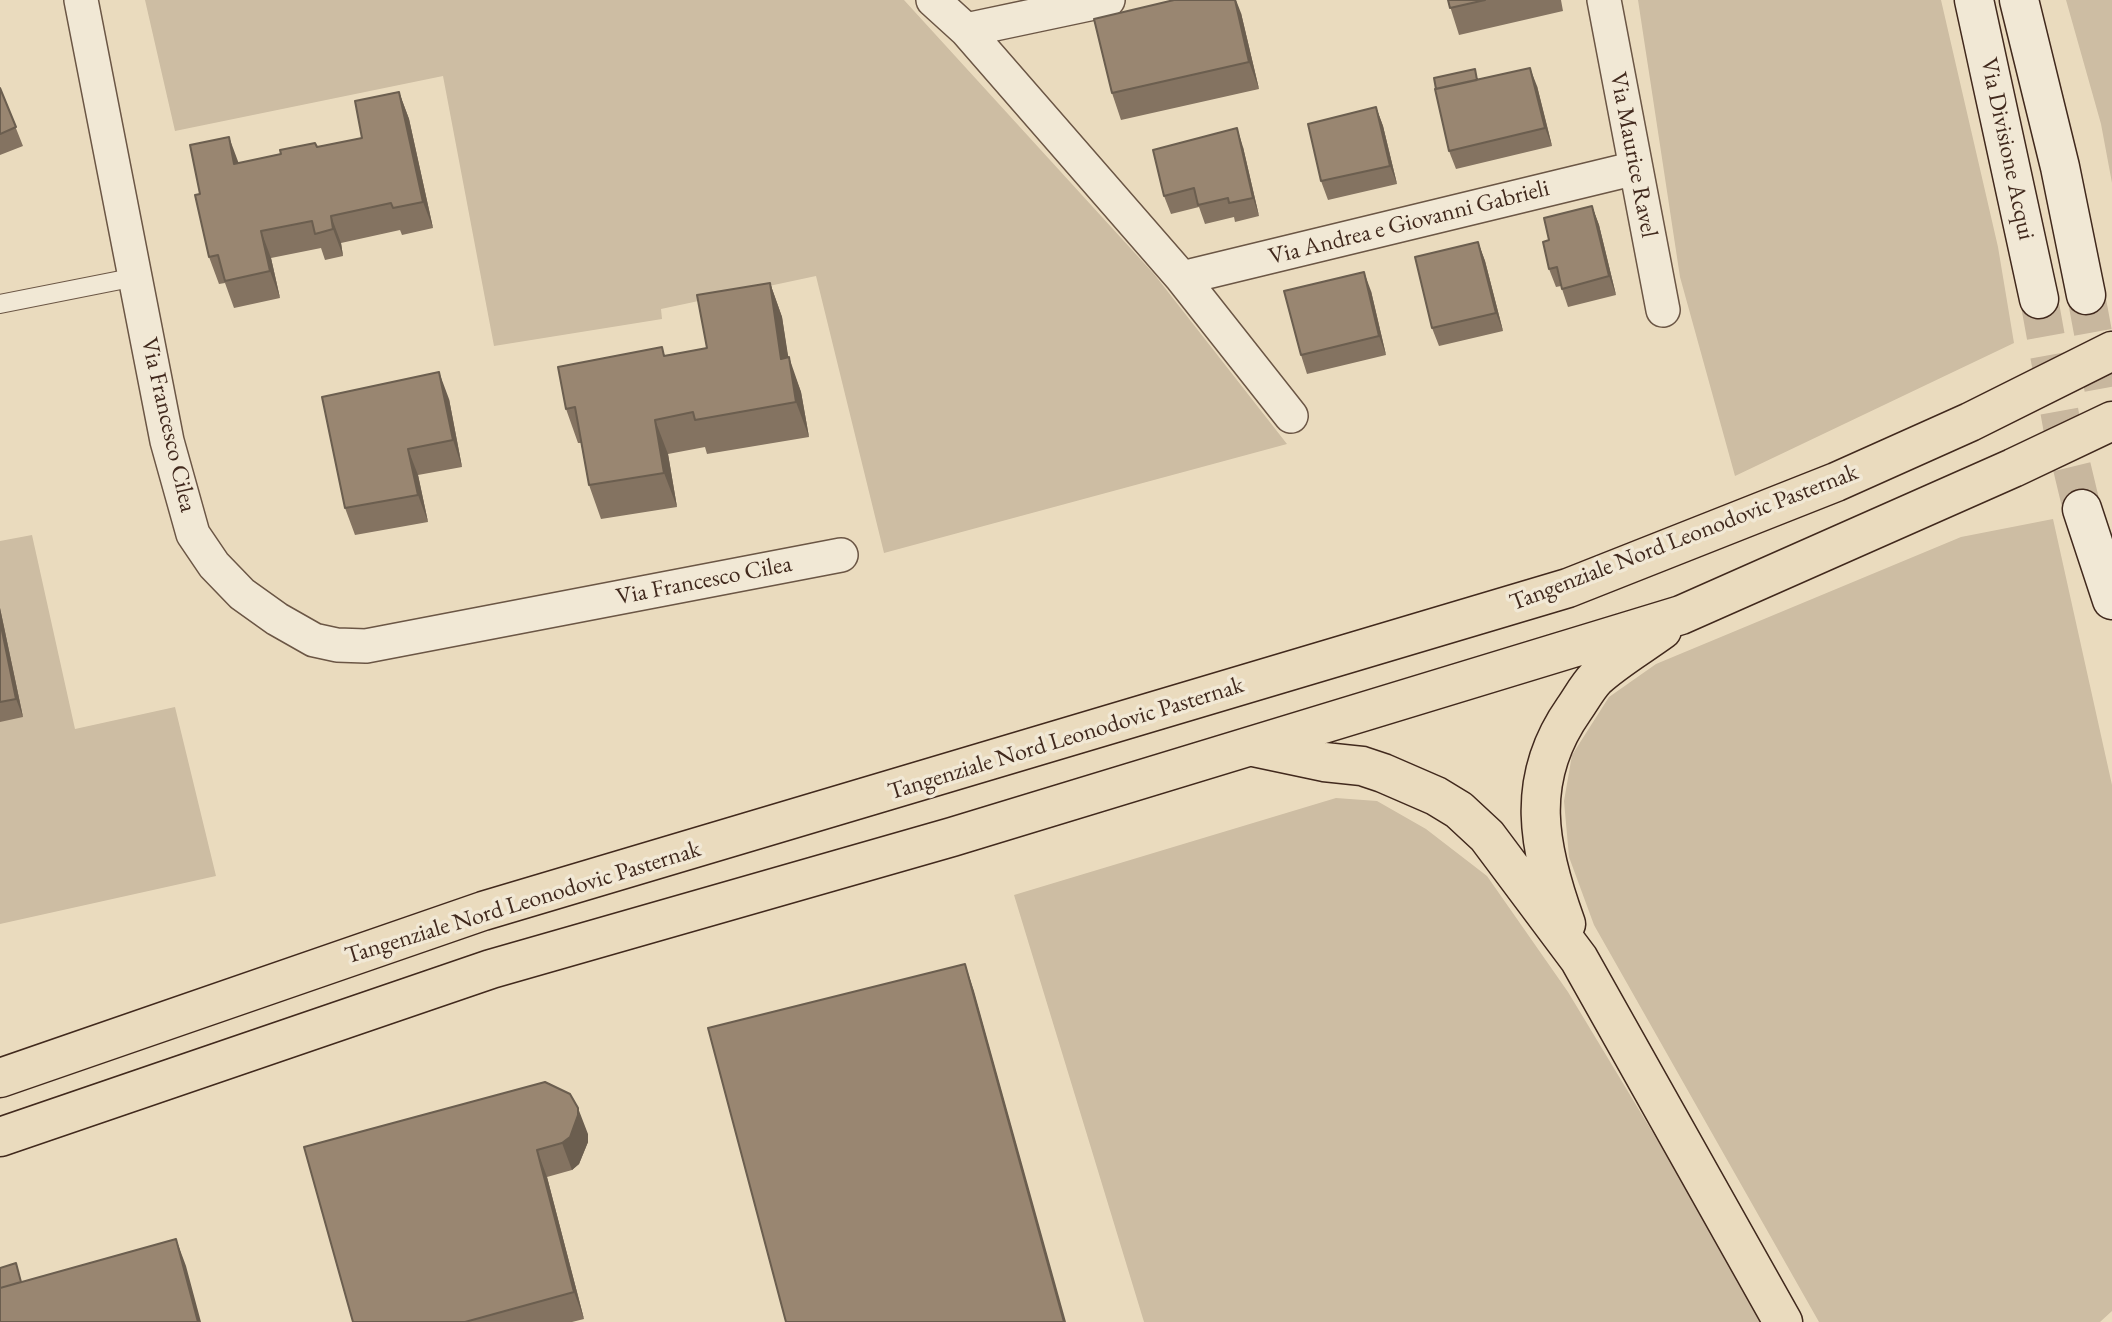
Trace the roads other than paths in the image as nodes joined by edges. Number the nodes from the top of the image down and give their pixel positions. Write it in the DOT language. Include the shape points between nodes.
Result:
graph roads {
  1 [pos="81,0"];
  2 [pos="933,0"];
  3 [pos="1108,0"];
  4 [pos="1604,0"];
  5 [pos="1974,0"];
  6 [pos="2019,0"];
  7 [pos="965,30"];
  8 [pos="1636,167"];
  9 [pos="136,277"];
  10 [pos="1182,278"];
  11 [pos="2086,295"];
  12 [pos="2039,299"];
  13 [pos="0,304"];
  14 [pos="1663,310"];
  15 [pos="2112,351"];
  16 [pos="1292,416"];
  17 [pos="2112,421"];
  18 [pos="2082,509"];
  19 [pos="841,555"];
  20 [pos="2112,600"];
  21 [pos="1682,615"];
  22 [pos="1251,747"];
  23 [pos="1578,959"];
  24 [pos="0,1077"];
  25 [pos="0,1137"];
  26 [pos="1783,1322"];
  1 -- 9 [label="street, Via Francesco Cilea"];
  2 -- 7 [label="street"];
  3 -- 7 [label="street"];
  4 -- 8 [label="street, Via Maurice Ravel"];
  5 -- 12 [label="main road, Via Divisione Acqui"];
  6 -- 11 [label="main road, Via Divisione Acqui"];
  7 -- 10 [label="street"];
  8 -- 10 [label="street, Via Andrea e Giovanni Gabrieli"];
  8 -- 14 [label="street, Via Maurice Ravel"];
  9 -- 13 [label="lane"];
  9 -- 19 [label="street, Via Francesco Cilea" via="167,441 193,534 242,594 314,640 366,646"];
  10 -- 16 [label="street"];
  15 -- 24 [label="highway, Tangenziale Nord Leonodovic Pasternak" via="1836,482 1568,588 483,911"];
  17 -- 21 [label="highway"];
  18 -- 20 [label="main road"];
  21 -- 22 [label="highway"];
  21 -- 23 [label="highway" via="1595,679 1546,759 1540,827 1553,888"];
  22 -- 23 [label="highway" via="1362,766 1404,781 1459,810 1487,836"];
  22 -- 25 [label="highway" via="491,969"];
  23 -- 26 [label="highway"];
}
